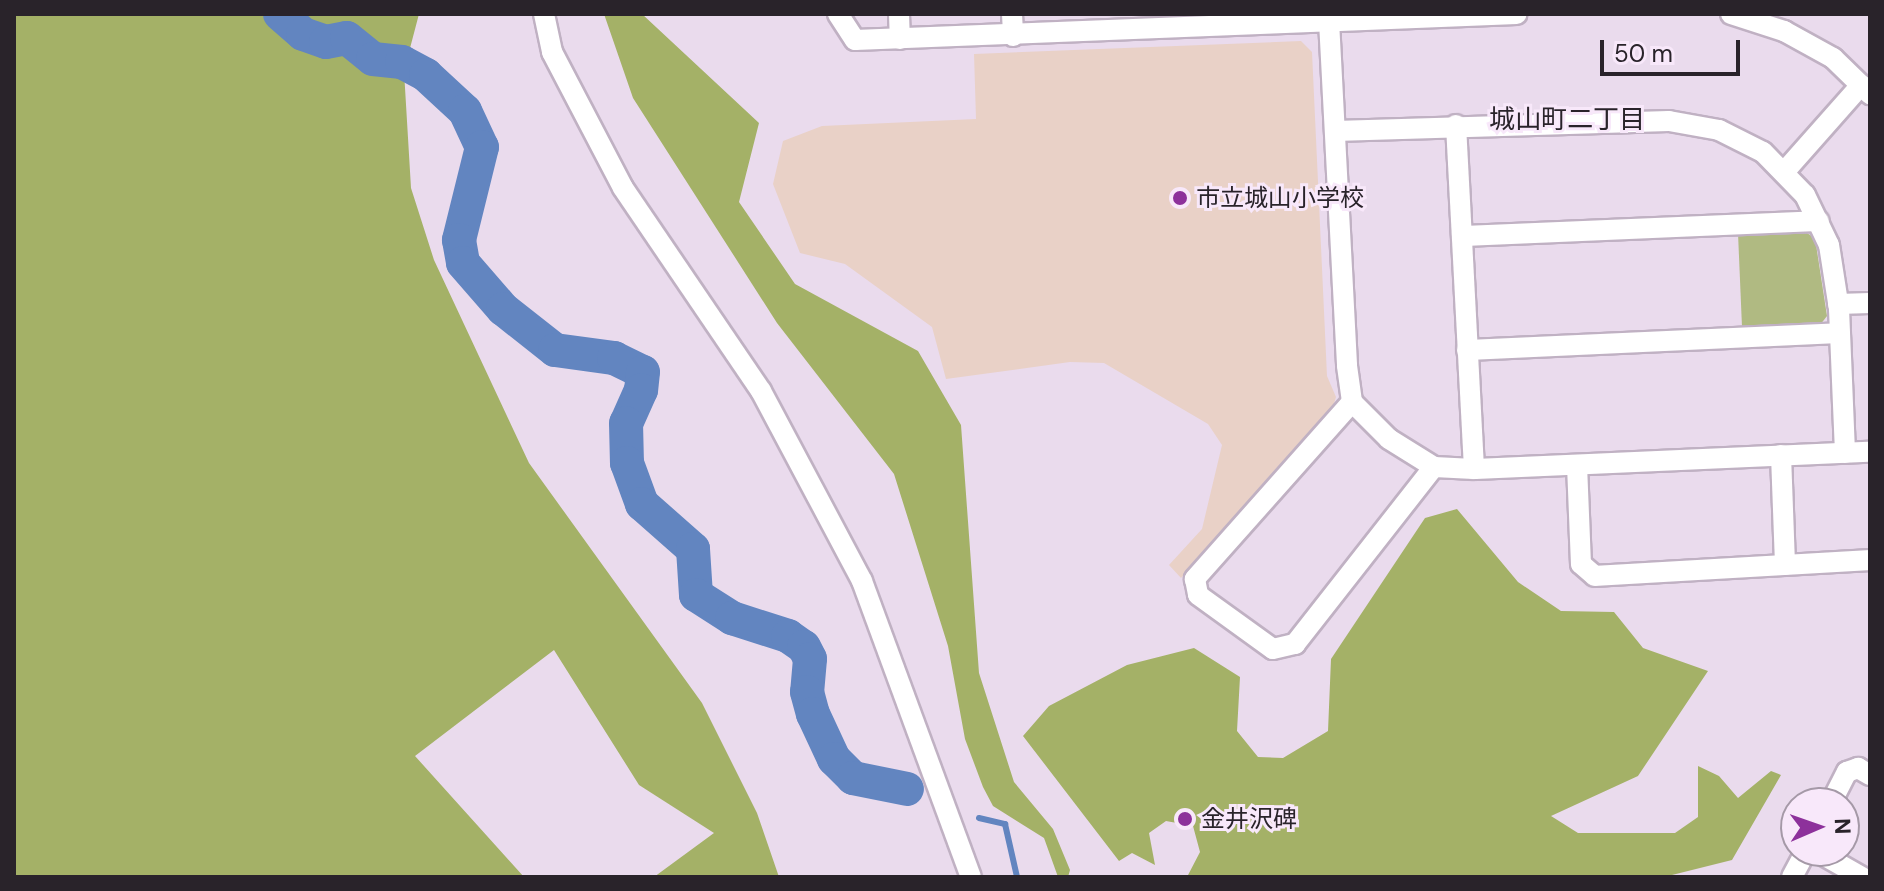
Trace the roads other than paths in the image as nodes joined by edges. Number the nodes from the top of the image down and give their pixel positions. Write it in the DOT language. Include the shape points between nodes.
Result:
graph roads {
  1 [pos="544,14"];
  2 [pos="838,14"];
  3 [pos="899,14"];
  4 [pos="1012,14"];
  5 [pos="1516,14"];
  6 [pos="1731,14"];
  7 [pos="1240,20"];
  8 [pos="1329,21"];
  9 [pos="1130,22"];
  10 [pos="1013,36"];
  11 [pos="900,39"];
  12 [pos="1865,89"];
  13 [pos="1456,125"];
  14 [pos="1335,131"];
  15 [pos="1785,171"];
  16 [pos="1819,221"];
  17 [pos="1462,236"];
  18 [pos="1870,303"];
  19 [pos="1838,304"];
  20 [pos="1840,333"];
  21 [pos="1467,350"];
  22 [pos="1352,402"];
  23 [pos="1870,452"];
  24 [pos="1845,453"];
  25 [pos="1781,455"];
  26 [pos="1577,465"];
  27 [pos="1434,467"];
  28 [pos="1474,469"];
  29 [pos="1870,560"];
  30 [pos="1785,565"];
  31 [pos="1870,775"];
  32 [pos="1839,787"];
  33 [pos="1844,867"];
  34 [pos="971,877"];
  35 [pos="1862,877"];
  1 -- 34 [label="street" via="552,52 623,188 761,391 862,581"];
  2 -- 11 [label="street" via="855,40"];
  3 -- 11 [label="street"];
  4 -- 10 [label="street"];
  5 -- 8 [label="street"];
  6 -- 12 [label="street" via="1784,31 1833,58"];
  7 -- 8 [label="street"];
  7 -- 9 [label="street"];
  8 -- 14 [label="street"];
  9 -- 10 [label="street"];
  10 -- 11 [label="street"];
  12 -- 15 [label="street"];
  13 -- 14 [label="street"];
  13 -- 15 [label="street" via="1690,124 1742,140"];
  13 -- 17 [label="street"];
  14 -- 22 [label="street" via="1338,256"];
  15 -- 16 [label="street"];
  16 -- 17 [label="street"];
  16 -- 19 [label="street"];
  17 -- 21 [label="street"];
  18 -- 19 [label="street"];
  19 -- 20 [label="street"];
  20 -- 21 [label="street"];
  20 -- 24 [label="street"];
  21 -- 28 [label="street"];
  22 -- 27 [label="street" via="1389,439"];
  22 -- 27 [label="street" via="1195,579 1198,595 1273,649 1295,644"];
  23 -- 24 [label="street"];
  24 -- 25 [label="street"];
  25 -- 26 [label="street"];
  25 -- 30 [label="street"];
  26 -- 28 [label="street"];
  26 -- 30 [label="street" via="1581,564 1595,576"];
  27 -- 28 [label="street"];
  29 -- 30 [label="street"];
  31 -- 32 [label="street" via="1858,768 1847,772"];
  33 -- 35 [label="street"];
}
